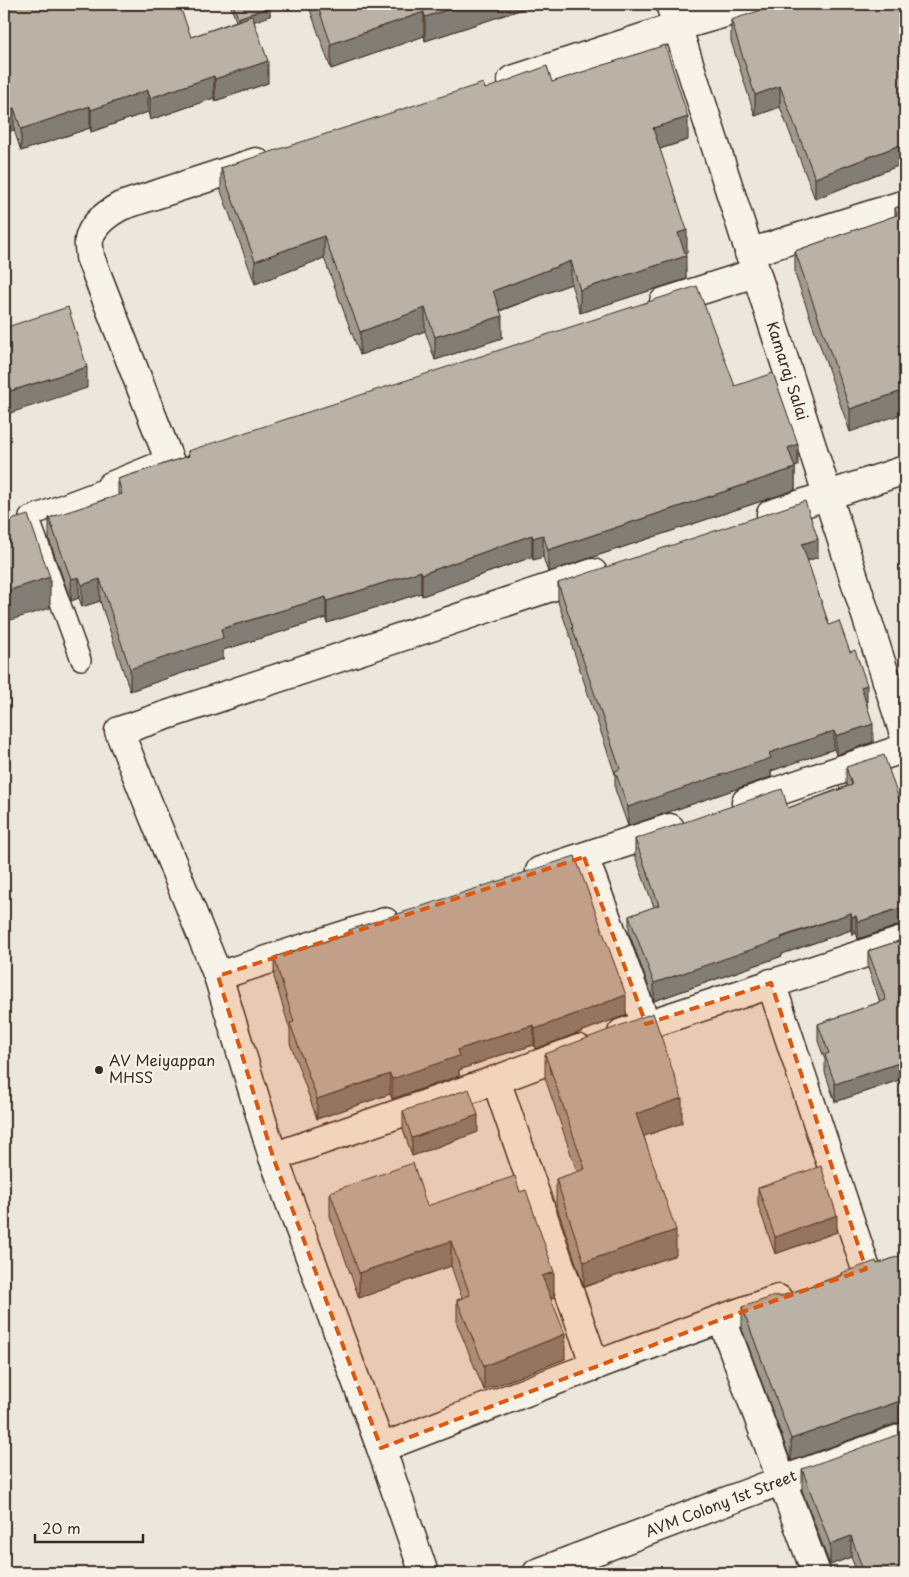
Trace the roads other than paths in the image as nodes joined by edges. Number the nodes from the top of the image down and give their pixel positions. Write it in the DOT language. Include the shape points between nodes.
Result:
graph roads {
  1 [pos="756,4"];
  2 [pos="673,15"];
  3 [pos="488,88"];
  4 [pos="281,154"];
  5 [pos="905,204"];
  6 [pos="752,263"];
  7 [pos="642,309"];
  8 [pos="905,470"];
  9 [pos="111,486"];
  10 [pos="828,496"];
  11 [pos="752,521"];
  12 [pos="620,565"];
  13 [pos="81,660"];
  14 [pos="905,737"];
  15 [pos="905,748"];
  16 [pos="726,809"];
  17 [pos="697,818"];
  18 [pos="584,857"];
  19 [pos="518,878"];
  20 [pos="406,915"];
  21 [pos="905,940"];
  22 [pos="218,976"];
  23 [pos="771,984"];
  24 [pos="646,1024"];
  25 [pos="496,1080"];
  26 [pos="273,1157"];
  27 [pos="839,1278"];
  28 [pos="803,1291"];
  29 [pos="722,1318"];
  30 [pos="595,1366"];
  31 [pos="905,1437"];
  32 [pos="381,1448"];
  33 [pos="780,1481"];
  34 [pos="424,1573"];
  35 [pos="537,1573"];
  36 [pos="816,1573"];
  1 -- 2 [label="street"];
  2 -- 3 [label="street"];
  2 -- 6 [label="street, Kamaraj Salai"];
  4 -- 9 [label="street" via="121,206 108,213 95,227 89,240 90,256 179,459"];
  5 -- 6 [label="street"];
  6 -- 7 [label="street"];
  6 -- 10 [label="street, Kamaraj Salai"];
  8 -- 10 [label="street"];
  9 -- 13 [label="lane" via="29,517"];
  10 -- 11 [label="street"];
  10 -- 14 [label="street, Kamaraj Salai"];
  12 -- 22 [label="street" via="119,731"];
  15 -- 16 [label="street"];
  17 -- 18 [label="street"];
  18 -- 19 [label="street"];
  18 -- 24 [label="street"];
  20 -- 22 [label="street"];
  21 -- 23 [label="street"];
  22 -- 26 [label="street"];
  23 -- 24 [label="street"];
  23 -- 27 [label="street" via="878,1265"];
  24 -- 25 [label="street"];
  25 -- 26 [label="street"];
  25 -- 30 [label="street"];
  26 -- 32 [label="street"];
  28 -- 29 [label="street"];
  29 -- 30 [label="street"];
  29 -- 33 [label="street"];
  30 -- 32 [label="street"];
  31 -- 33 [label="street, AVM Colony 1st Street"];
  32 -- 34 [label="street"];
  33 -- 35 [label="street, AVM Colony 1st Street"];
  33 -- 36 [label="street"];
}
